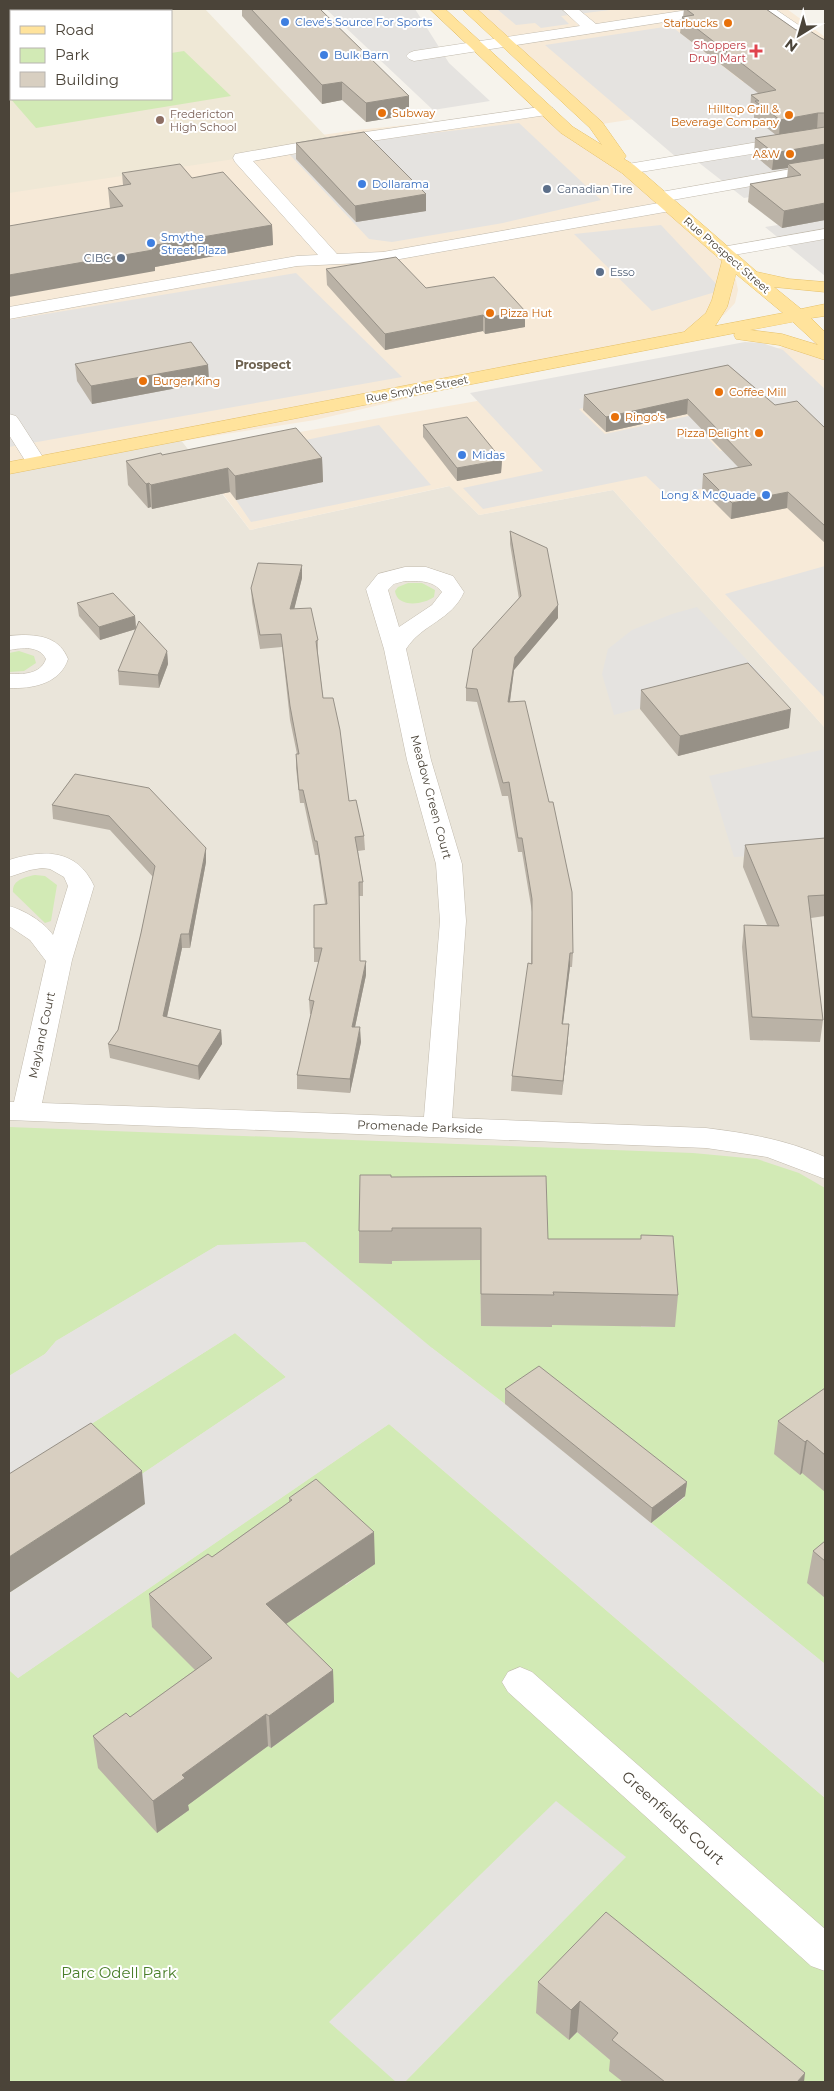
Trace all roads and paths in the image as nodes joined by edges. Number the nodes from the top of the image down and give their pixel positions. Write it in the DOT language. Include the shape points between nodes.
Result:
graph roads {
  1 [pos="438,9"];
  2 [pos="469,9"];
  3 [pos="569,9"];
  4 [pos="722,9"];
  5 [pos="766,9"];
  6 [pos="594,30"];
  7 [pos="507,43"];
  8 [pos="477,47"];
  9 [pos="825,50"];
  10 [pos="414,56"];
  11 [pos="547,111"];
  12 [pos="823,136"];
  13 [pos="825,168"];
  14 [pos="628,169"];
  15 [pos="666,202"];
  16 [pos="825,234"];
  17 [pos="726,256"];
  18 [pos="332,259"];
  19 [pos="750,276"];
  20 [pos="825,286"];
  21 [pos="825,310"];
  22 [pos="9,313"];
  23 [pos="798,316"];
  24 [pos="691,335"];
  25 [pos="825,342"];
  26 [pos="825,354"];
  27 [pos="9,420"];
  28 [pos="36,462"];
  29 [pos="9,468"];
  30 [pos="9,643"];
  31 [pos="395,649"];
  32 [pos="9,681"];
  33 [pos="9,869"];
  34 [pos="9,914"];
  35 [pos="59,960"];
  36 [pos="17,1111"];
  37 [pos="438,1127"];
  38 [pos="825,1169"];
  39 [pos="520,1682"];
  40 [pos="825,1953"];
  1 -- 8 [label="main road, Rue Prospect Street"];
  2 -- 7 [label="main road, Rue Prospect Street"];
  3 -- 6 [label="street"];
  4 -- 6 [label="street"];
  5 -- 9 [label="street"];
  6 -- 7 [label="street"];
  7 -- 8 [label="street"];
  7 -- 14 [label="main road, Rue Prospect Street" via="596,126"];
  8 -- 10 [label="street"];
  8 -- 11 [label="main road, Rue Prospect Street"];
  11 -- 14 [label="main road, Rue Prospect Street" via="568,130"];
  11 -- 18 [label="street" via="241,158"];
  12 -- 14 [label="street"];
  13 -- 15 [label="street"];
  14 -- 15 [label="main road, Rue Prospect Street"];
  15 -- 17 [label="main road, Rue Prospect Street"];
  15 -- 18 [label="street" via="383,257"];
  16 -- 17 [label="street"];
  17 -- 19 [label="main road, Rue Prospect Street"];
  17 -- 24 [label="main road" via="720,303 710,320"];
  18 -- 22 [label="street" via="297,261"];
  19 -- 20 [label="main road" via="789,284"];
  19 -- 23 [label="main road, Rue Prospect Street"];
  21 -- 23 [label="main road, Rue Smythe Street"];
  23 -- 24 [label="main road, Rue Smythe Street"];
  23 -- 25 [label="main road, Rue Prospect Street"];
  24 -- 26 [label="main road" via="766,336"];
  24 -- 28 [label="main road, Rue Smythe Street"];
  27 -- 28 [label="street"];
  28 -- 29 [label="main road, Rue Smythe Street"];
  30 -- 32 [label="street" via="26,641 45,645 57,658 54,668 44,676"];
  31 -- 37 [label="street, Meadow Green Court" via="419,760 449,864 453,921"];
  33 -- 35 [label="street, Mayland Court" via="38,860 59,864 75,873 81,886"];
  34 -- 35 [label="street" via="39,934"];
  35 -- 36 [label="street, Mayland Court"];
  36 -- 37 [label="street, Promenade Parkside"];
  37 -- 38 [label="street, Promenade Parkside" via="746,1142 785,1151"];
  39 -- 40 [label="street, Greenfields Court"];
}
